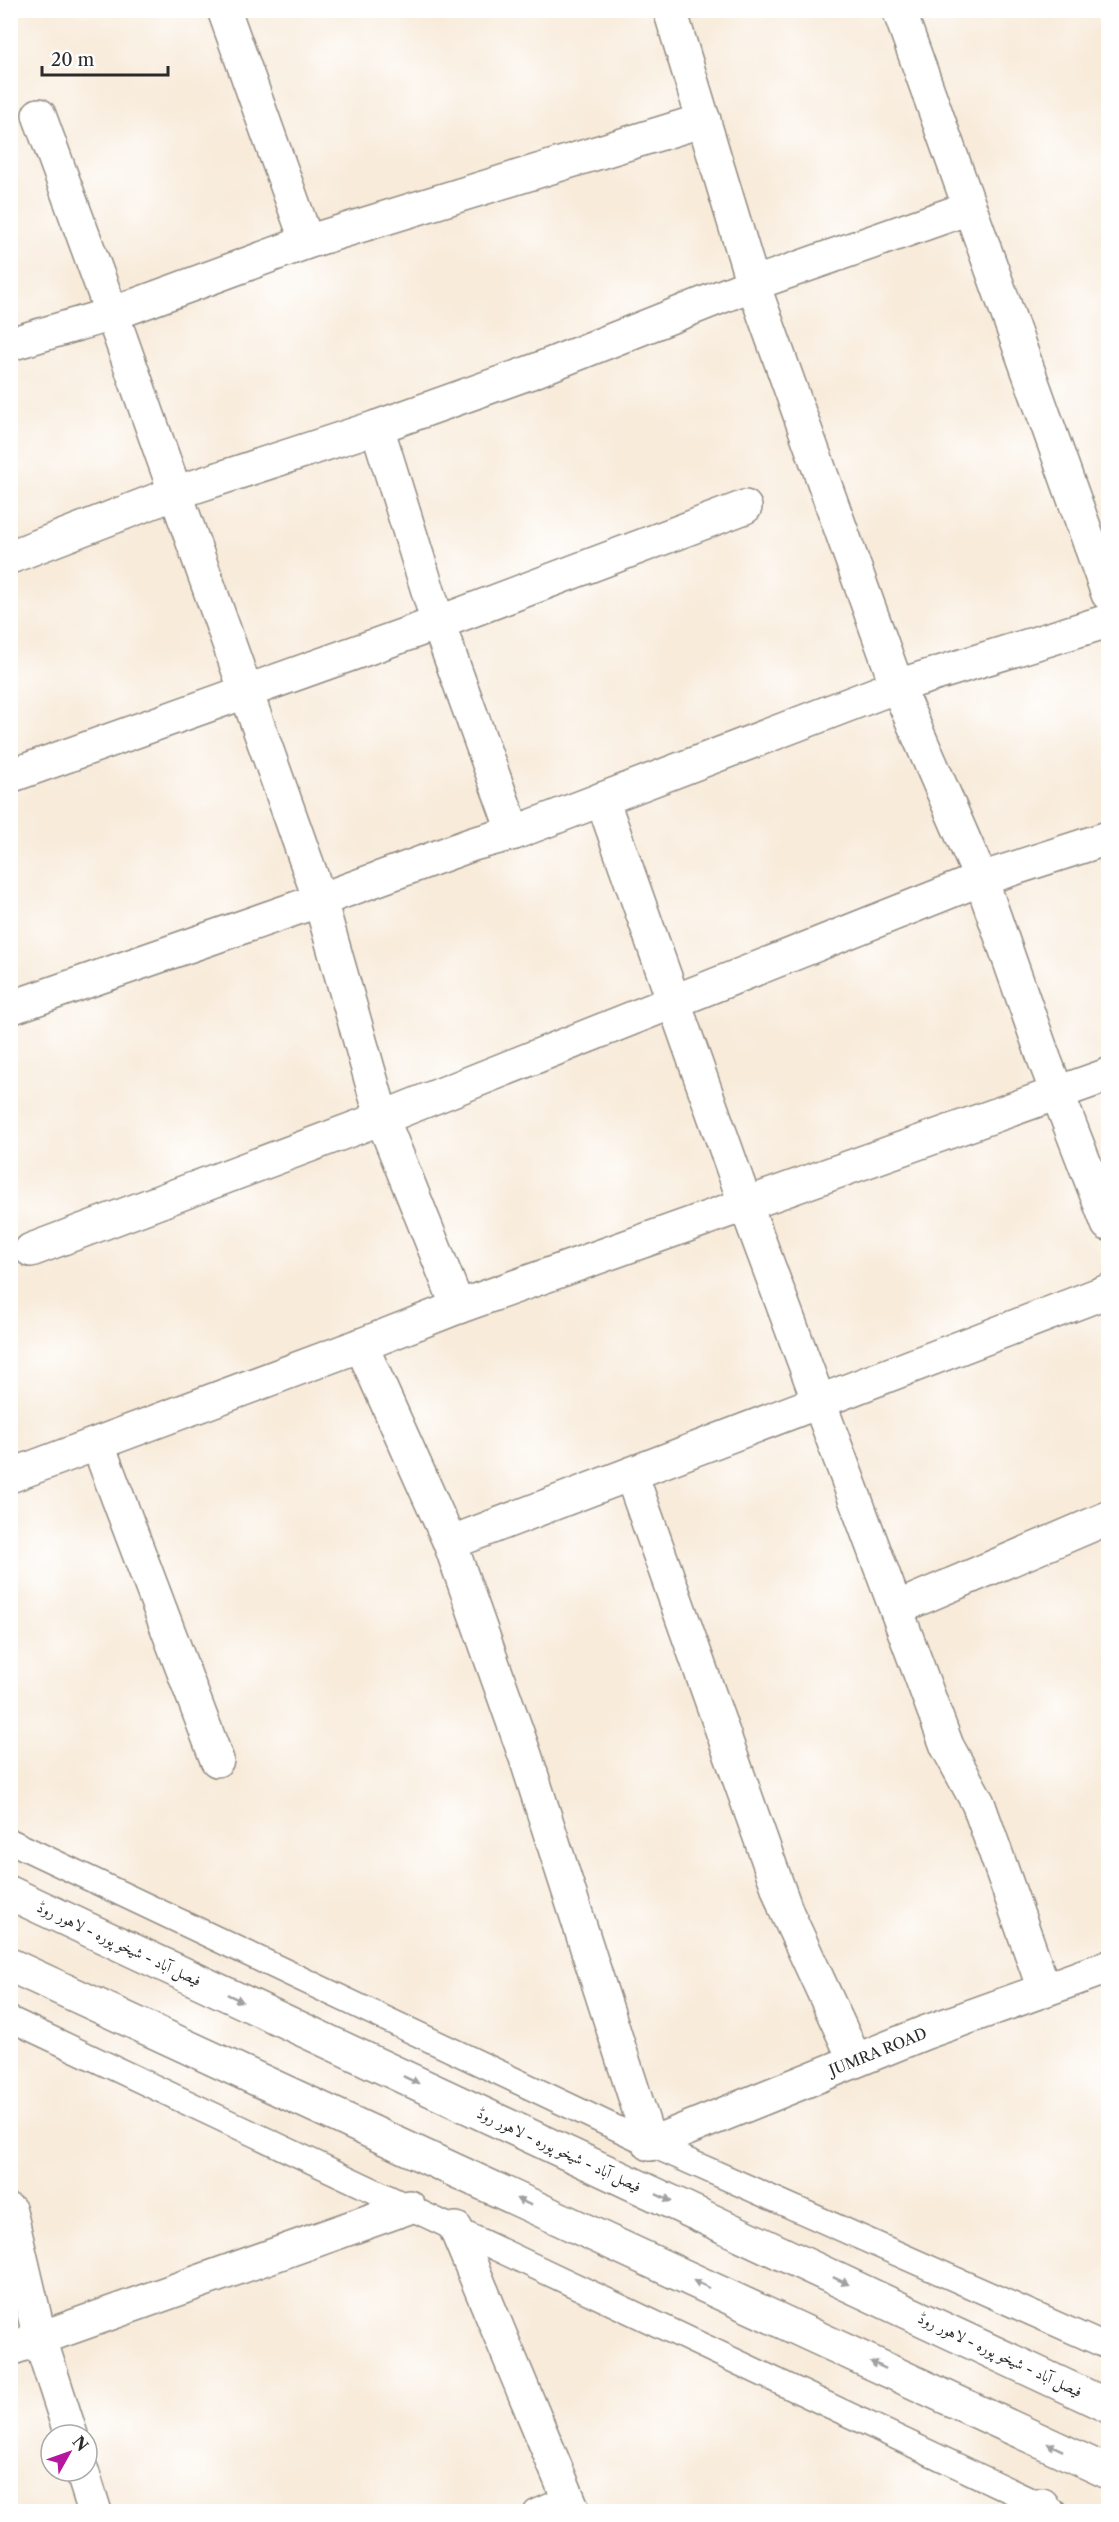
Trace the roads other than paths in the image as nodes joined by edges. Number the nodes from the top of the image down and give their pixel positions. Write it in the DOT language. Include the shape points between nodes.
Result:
graph roads {
  1 [pos="224,10"];
  2 [pos="670,10"];
  3 [pos="899,10"];
  4 [pos="39,115"];
  5 [pos="704,120"];
  6 [pos="969,208"];
  7 [pos="307,242"];
  8 [pos="753,284"];
  9 [pos="112,314"];
  10 [pos="10,344"];
  11 [pos="377,428"];
  12 [pos="175,493"];
  13 [pos="745,507"];
  14 [pos="10,557"];
  15 [pos="1108,594"];
  16 [pos="1108,621"];
  17 [pos="438,623"];
  18 [pos="897,686"];
  19 [pos="246,692"];
  20 [pos="10,776"];
  21 [pos="602,798"];
  22 [pos="513,833"];
  23 [pos="1108,838"];
  24 [pos="981,879"];
  25 [pos="320,900"];
  26 [pos="672,1001"];
  27 [pos="10,1008"];
  28 [pos="1108,1075"];
  29 [pos="1057,1092"];
  30 [pos="382,1118"];
  31 [pos="745,1203"];
  32 [pos="1108,1224"];
  33 [pos="30,1250"];
  34 [pos="1108,1291"];
  35 [pos="458,1306"];
  36 [pos="361,1346"];
  37 [pos="819,1400"];
  38 [pos="98,1445"];
  39 [pos="631,1474"];
  40 [pos="10,1476"];
  41 [pos="1108,1518"];
  42 [pos="450,1544"];
  43 [pos="897,1608"];
  44 [pos="217,1760"];
  45 [pos="10,1841"];
  46 [pos="10,1893"];
  47 [pos="10,1965"];
  48 [pos="1108,1967"];
  49 [pos="1044,1989"];
  50 [pos="10,2019"];
  51 [pos="855,2060"];
  52 [pos="650,2144"];
  53 [pos="409,2207"];
  54 [pos="10,2211"];
  55 [pos="456,2229"];
  56 [pos="25,2344"];
  57 [pos="1108,2348"];
  58 [pos="1108,2406"];
  59 [pos="65,2423"];
  60 [pos="1108,2472"];
  61 [pos="86,2483"];
  62 [pos="571,2505"];
  63 [pos="1047,2509"];
  64 [pos="95,2511"];
  65 [pos="536,2511"];
  1 -- 7 [label="main road"];
  2 -- 5 [label="main road"];
  3 -- 6 [label="main road"];
  4 -- 9 [label="main road"];
  5 -- 7 [label="main road"];
  5 -- 8 [label="main road"];
  6 -- 8 [label="main road"];
  6 -- 15 [label="main road"];
  7 -- 9 [label="main road"];
  8 -- 11 [label="main road"];
  8 -- 18 [label="main road"];
  9 -- 10 [label="main road"];
  9 -- 12 [label="main road"];
  11 -- 12 [label="main road"];
  11 -- 17 [label="main road"];
  12 -- 14 [label="main road"];
  12 -- 19 [label="main road"];
  13 -- 17 [label="main road"];
  16 -- 18 [label="main road"];
  17 -- 19 [label="main road"];
  17 -- 22 [label="main road"];
  18 -- 21 [label="main road"];
  18 -- 24 [label="main road"];
  19 -- 20 [label="main road"];
  19 -- 25 [label="main road"];
  21 -- 22 [label="main road"];
  21 -- 26 [label="main road"];
  22 -- 25 [label="main road" via="472,843"];
  23 -- 24 [label="main road"];
  24 -- 26 [label="main road"];
  24 -- 29 [label="main road"];
  25 -- 27 [label="main road"];
  25 -- 30 [label="main road"];
  26 -- 30 [label="main road"];
  26 -- 31 [label="main road"];
  28 -- 29 [label="main road"];
  29 -- 31 [label="main road"];
  29 -- 32 [label="main road"];
  30 -- 33 [label="main road"];
  30 -- 35 [label="main road"];
  31 -- 35 [label="main road"];
  31 -- 37 [label="main road"];
  34 -- 37 [label="main road"];
  35 -- 36 [label="main road"];
  36 -- 38 [label="main road"];
  36 -- 42 [label="main road"];
  37 -- 39 [label="main road"];
  37 -- 43 [label="main road"];
  38 -- 40 [label="main road"];
  38 -- 44 [label="main road"];
  39 -- 42 [label="main road"];
  39 -- 51 [label="main road" via="787,1913"];
  41 -- 43 [label="main road"];
  42 -- 52 [label="main road" via="526,1758"];
  43 -- 49 [label="main road" via="947,1746 978,1803"];
  45 -- 52 [label="lane"];
  46 -- 58 [label="main road, فیصل آباد - شیخو پورہ - لاہور روڈ, one-way"];
  60 -- 47 [label="main road, one-way"];
  48 -- 49 [label="main road, JUMRA ROAD"];
  49 -- 51 [label="main road, JUMRA ROAD"];
  50 -- 53 [label="lane"];
  51 -- 52 [label="main road, JUMRA ROAD"];
  52 -- 57 [label="lane"];
  53 -- 55 [label="lane"];
  53 -- 56 [label="main road"];
  54 -- 56 [label="main road"];
  55 -- 62 [label="main road"];
  55 -- 63 [label="lane"];
  56 -- 59 [label="main road"];
  61 -- 64 [label="main road"];
  62 -- 65 [label="lane"];
}
